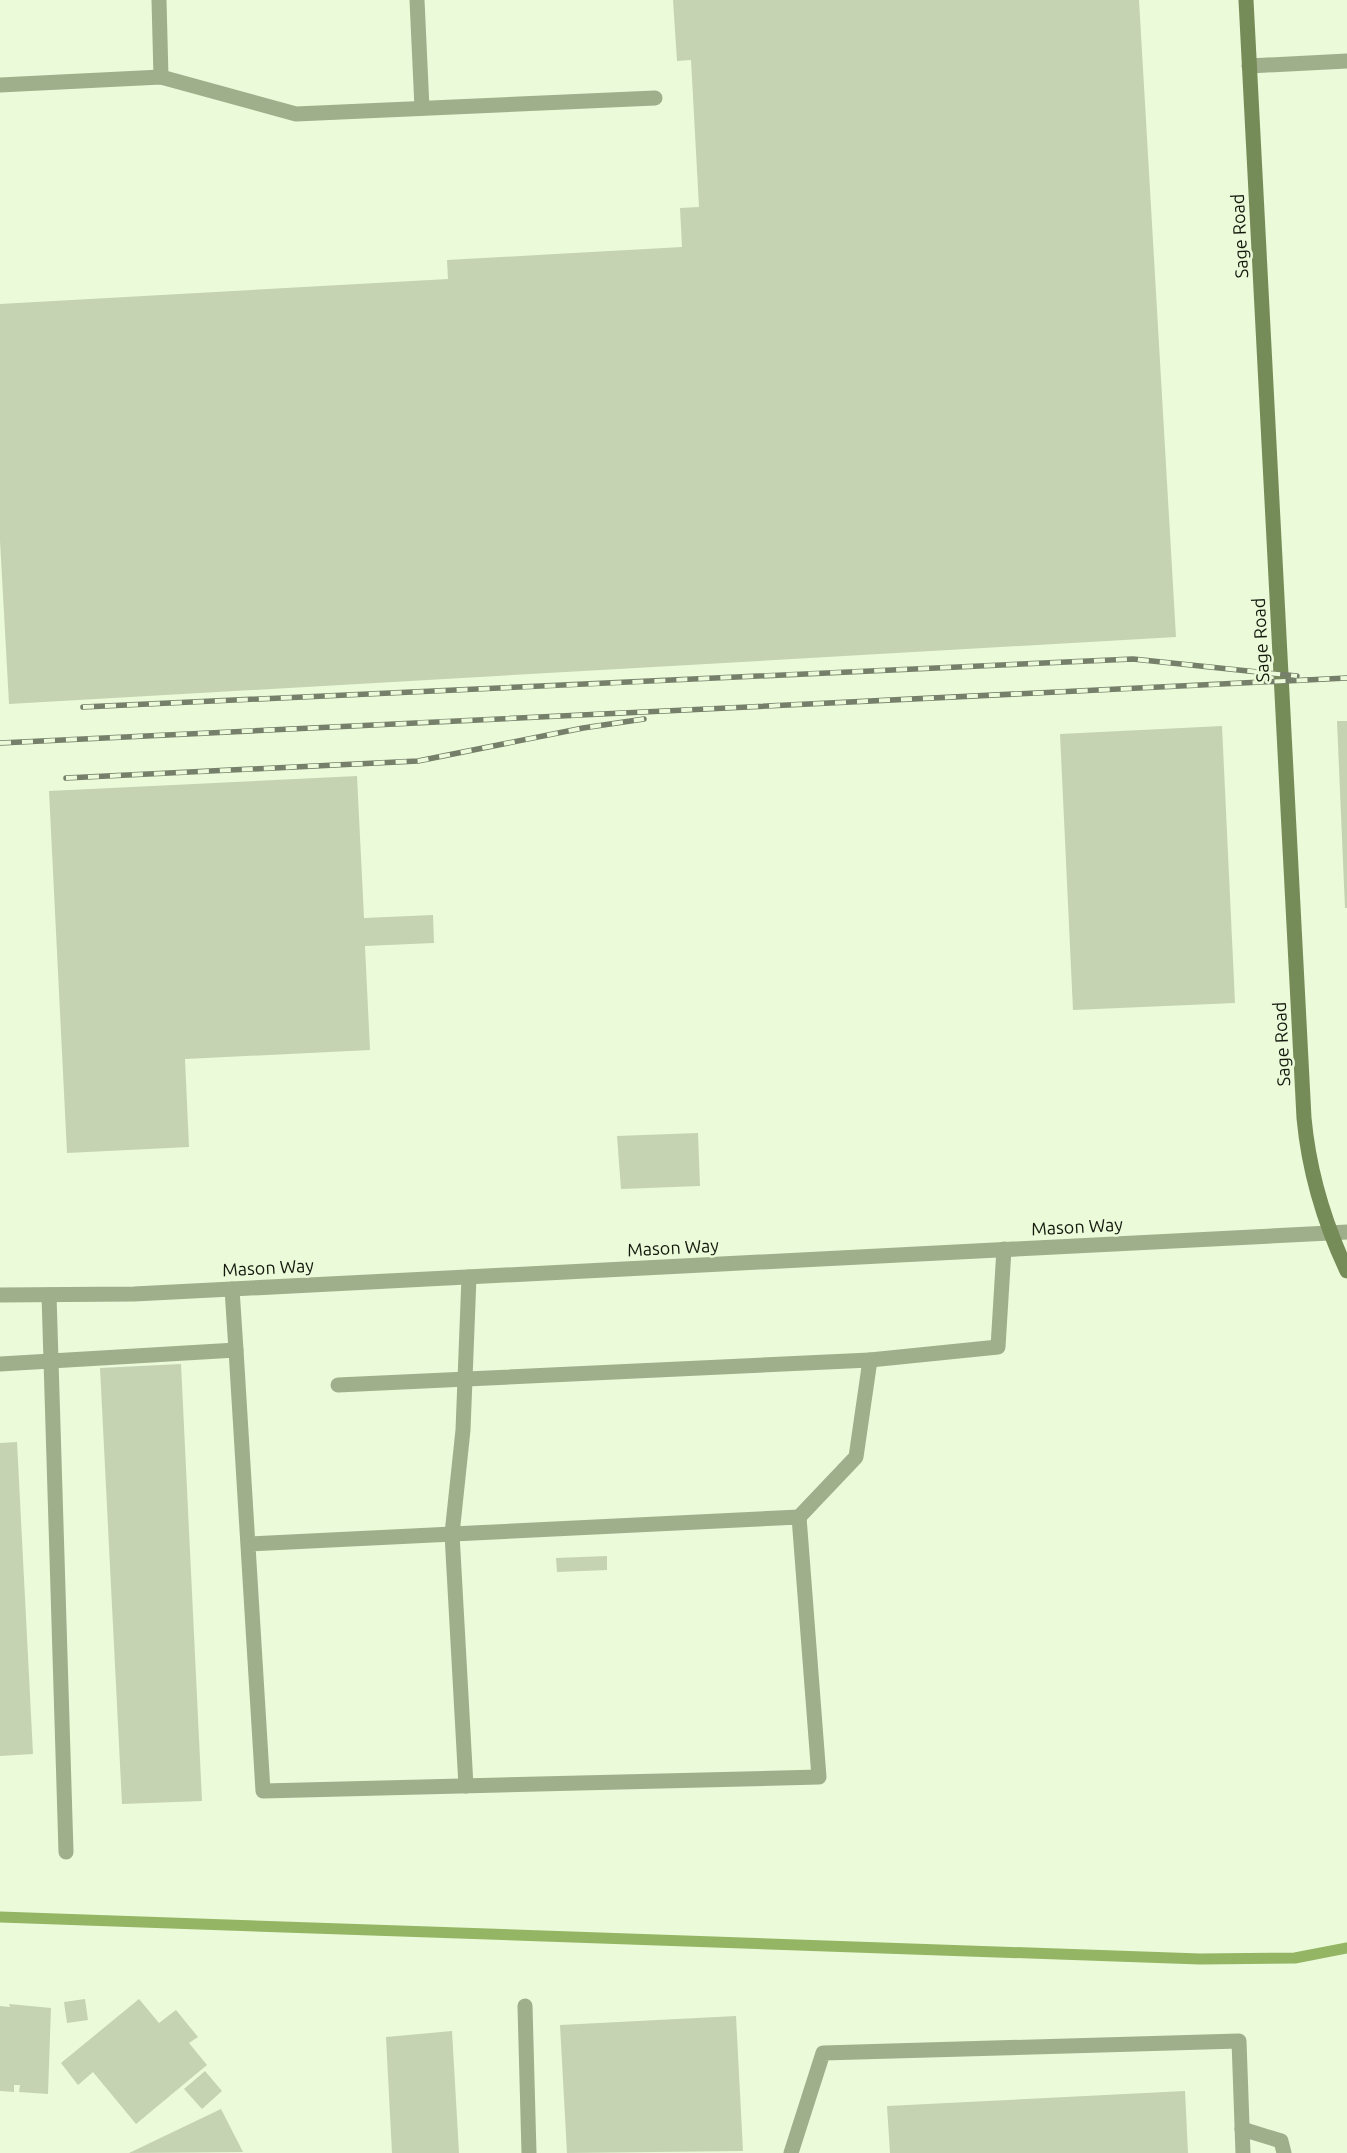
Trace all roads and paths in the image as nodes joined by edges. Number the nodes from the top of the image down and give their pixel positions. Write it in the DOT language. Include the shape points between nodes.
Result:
graph roads {
  1 [pos="159,0"];
  2 [pos="416,0"];
  3 [pos="1246,0"];
  4 [pos="1347,61"];
  5 [pos="1250,66"];
  6 [pos="161,77"];
  7 [pos="0,85"];
  8 [pos="655,98"];
  9 [pos="422,108"];
  10 [pos="1347,1232"];
  11 [pos="1329,1233"];
  12 [pos="1004,1250"];
  13 [pos="1347,1271"];
  14 [pos="469,1277"];
  15 [pos="232,1289"];
  16 [pos="0,1295"];
  17 [pos="49,1295"];
  18 [pos="236,1350"];
  19 [pos="870,1360"];
  20 [pos="51,1361"];
  21 [pos="0,1364"];
  22 [pos="465,1380"];
  23 [pos="338,1385"];
  24 [pos="799,1516"];
  25 [pos="452,1534"];
  26 [pos="248,1544"];
  27 [pos="466,1786"];
  28 [pos="66,1852"];
  29 [pos="525,2006"];
  30 [pos="1242,2129"];
  31 [pos="529,2153"];
  32 [pos="791,2153"];
  33 [pos="1243,2153"];
  34 [pos="1284,2153"];
  1 -- 6 [label="street"];
  2 -- 9 [label="street"];
  3 -- 5 [label="main road, Sage Road"];
  4 -- 5 [label="street"];
  5 -- 11 [label="main road, Sage Road" via="1304,1118 1312,1173"];
  6 -- 7 [label="street"];
  6 -- 9 [label="street" via="296,114"];
  8 -- 9 [label="street"];
  10 -- 11 [label="street, Mason Way"];
  11 -- 12 [label="street, Mason Way"];
  11 -- 13 [label="main road, Sage Road"];
  12 -- 14 [label="street, Mason Way"];
  12 -- 19 [label="street" via="998,1347"];
  14 -- 15 [label="street, Mason Way"];
  14 -- 22 [label="street"];
  15 -- 17 [label="street, Mason Way"];
  15 -- 18 [label="street"];
  16 -- 17 [label="street, Mason Way"];
  17 -- 20 [label="street"];
  18 -- 20 [label="street"];
  18 -- 26 [label="street"];
  19 -- 22 [label="street"];
  19 -- 24 [label="street" via="856,1457"];
  20 -- 21 [label="street"];
  20 -- 28 [label="street"];
  22 -- 23 [label="street"];
  22 -- 25 [label="street"];
  24 -- 25 [label="street"];
  24 -- 27 [label="street" via="820,1777"];
  25 -- 26 [label="street"];
  25 -- 27 [label="street"];
  26 -- 27 [label="street" via="263,1791"];
  29 -- 31 [label="street"];
  30 -- 32 [label="street" via="1239,2041 823,2053"];
  30 -- 33 [label="street"];
  30 -- 34 [label="street" via="1281,2141"];
}
